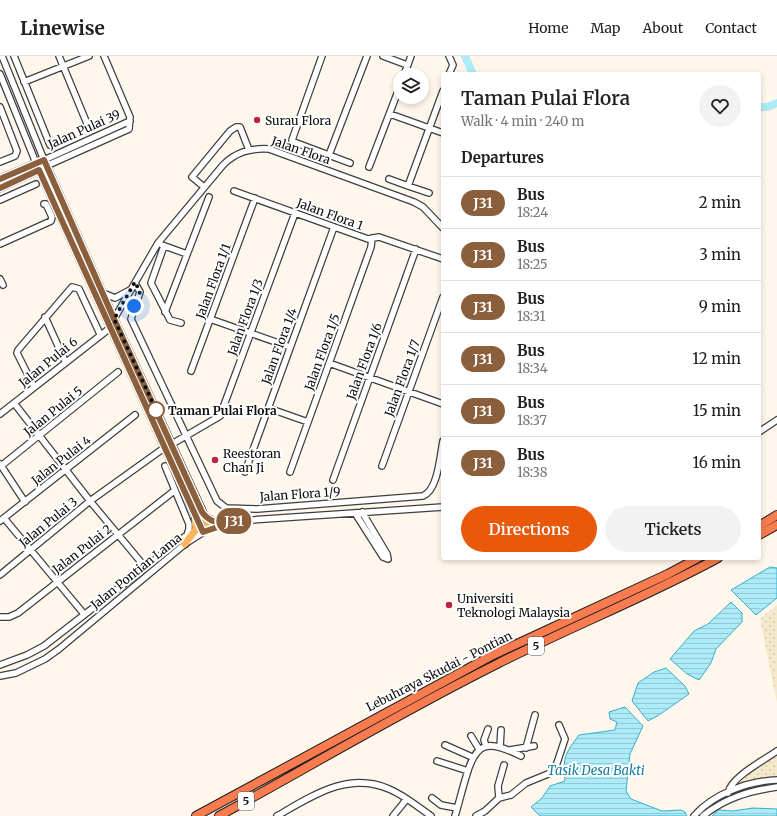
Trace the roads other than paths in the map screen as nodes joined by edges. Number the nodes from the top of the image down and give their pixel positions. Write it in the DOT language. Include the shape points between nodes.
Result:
graph roads {
  1 [pos="2,56"];
  2 [pos="14,56"];
  3 [pos="59,56"];
  4 [pos="89,56"];
  5 [pos="104,56"];
  6 [pos="322,56"];
  7 [pos="367,56"];
  8 [pos="383,56"];
  9 [pos="411,56"];
  10 [pos="449,56"];
  11 [pos="408,65"];
  12 [pos="452,65"];
  13 [pos="63,66"];
  14 [pos="407,68"];
  15 [pos="450,72"];
  16 [pos="455,72"];
  17 [pos="0,74"];
  18 [pos="24,82"];
  19 [pos="441,96"];
  20 [pos="394,104"];
  21 [pos="0,107"];
  22 [pos="390,114"];
  23 [pos="88,126"];
  24 [pos="429,128"];
  25 [pos="441,132"];
  26 [pos="50,145"];
  27 [pos="249,150"];
  28 [pos="329,155"];
  29 [pos="0,162"];
  30 [pos="45,163"];
  31 [pos="350,163"];
  32 [pos="38,166"];
  33 [pos="369,167"];
  34 [pos="0,179"];
  35 [pos="389,179"];
  36 [pos="36,184"];
  37 [pos="408,186"];
  38 [pos="204,187"];
  39 [pos="0,188"];
  40 [pos="234,191"];
  41 [pos="430,194"];
  42 [pos="209,196"];
  43 [pos="255,198"];
  44 [pos="0,200"];
  45 [pos="44,204"];
  46 [pos="295,213"];
  47 [pos="441,226"];
  48 [pos="334,227"];
  49 [pos="372,238"];
  50 [pos="158,243"];
  51 [pos="0,244"];
  52 [pos="164,246"];
  53 [pos="416,249"];
  54 [pos="187,254"];
  55 [pos="441,258"];
  56 [pos="0,279"];
  57 [pos="135,282"];
  58 [pos="3,285"];
  59 [pos="132,289"];
  60 [pos="103,294"];
  61 [pos="441,303"];
  62 [pos="165,312"];
  63 [pos="45,317"];
  64 [pos="114,319"];
  65 [pos="210,319"];
  66 [pos="181,323"];
  67 [pos="110,328"];
  68 [pos="251,333"];
  69 [pos="100,334"];
  70 [pos="290,347"];
  71 [pos="66,361"];
  72 [pos="329,363"];
  73 [pos="191,371"];
  74 [pos="118,372"];
  75 [pos="370,377"];
  76 [pos="34,387"];
  77 [pos="409,392"];
  78 [pos="14,402"];
  79 [pos="441,403"];
  80 [pos="268,408"];
  81 [pos="0,414"];
  82 [pos="135,415"];
  83 [pos="777,420"];
  84 [pos="308,422"];
  85 [pos="761,431"];
  86 [pos="40,435"];
  87 [pos="186,436"];
  88 [pos="172,444"];
  89 [pos="164,448"];
  90 [pos="1,465"];
  91 [pos="165,466"];
  92 [pos="382,466"];
  93 [pos="67,469"];
  94 [pos="441,471"];
  95 [pos="245,472"];
  96 [pos="290,472"];
  97 [pos="333,480"];
  98 [pos="174,491"];
  99 [pos="90,501"];
  100 [pos="25,502"];
  101 [pos="441,507"];
  102 [pos="194,512"];
  103 [pos="202,512"];
  104 [pos="362,512"];
  105 [pos="355,513"];
  106 [pos="777,516"];
  107 [pos="2,520"];
  108 [pos="236,521"];
  109 [pos="761,525"];
  110 [pos="777,526"];
  111 [pos="210,528"];
  112 [pos="203,532"];
  113 [pos="761,534"];
  114 [pos="118,535"];
  115 [pos="185,544"];
  116 [pos="30,551"];
  117 [pos="694,560"];
  118 [pos="714,560"];
  119 [pos="145,567"];
  120 [pos="0,575"];
  121 [pos="56,583"];
  122 [pos="84,614"];
  123 [pos="0,617"];
  124 [pos="0,665"];
  125 [pos="0,676"];
  126 [pos="535,715"];
  127 [pos="559,725"];
  128 [pos="488,729"];
  129 [pos="502,730"];
  130 [pos="471,736"];
  131 [pos="446,745"];
  132 [pos="486,746"];
  133 [pos="534,746"];
  134 [pos="500,747"];
  135 [pos="526,748"];
  136 [pos="479,749"];
  137 [pos="510,750"];
  138 [pos="777,751"];
  139 [pos="521,756"];
  140 [pos="472,757"];
  141 [pos="437,761"];
  142 [pos="504,765"];
  143 [pos="468,771"];
  144 [pos="777,780"];
  145 [pos="777,787"];
  146 [pos="728,793"];
  147 [pos="432,798"];
  148 [pos="499,798"];
  149 [pos="406,800"];
  150 [pos="457,808"];
  151 [pos="196,816"];
  152 [pos="219,816"];
  153 [pos="277,816"];
  154 [pos="393,816"];
  155 [pos="431,816"];
  156 [pos="456,816"];
  157 [pos="476,816"];
  158 [pos="694,816"];
  159 [pos="703,816"];
  1 -- 30 [label="street"];
  2 -- 18 [label="street"];
  3 -- 13 [label="street"];
  4 -- 13 [label="street"];
  5 -- 30 [label="street, Jalan Pulai 39" via="130,121 129,129"];
  6 -- 28 [label="street" via="292,140"];
  7 -- 28 [label="street"];
  8 -- 11 [label="street"];
  9 -- 11 [label="street"];
  10 -- 12 [label="street"];
  11 -- 14 [label="street"];
  12 -- 15 [label="street"];
  12 -- 16 [label="street"];
  13 -- 18 [label="street"];
  13 -- 23 [label="street"];
  17 -- 32 [label="street"];
  18 -- 26 [label="street"];
  19 -- 24 [label="street"];
  20 -- 22 [label="street"];
  21 -- 29 [label="street" via="16,149 15,156"];
  22 -- 24 [label="street"];
  22 -- 33 [label="street"];
  24 -- 25 [label="street"];
  24 -- 37 [label="street"];
  27 -- 38 [label="street, Jalan Flora" via="232,156"];
  27 -- 38 [label="street" via="240,127 236,126 192,177"];
  27 -- 47 [label="street, Jalan Flora" via="269,149 414,202 423,207"];
  28 -- 31 [label="street"];
  30 -- 32 [label="main road"];
  30 -- 60 [label="main road"];
  32 -- 34 [label="main road"];
  32 -- 39 [label="main road"];
  32 -- 67 [label="main road"];
  35 -- 37 [label="street"];
  36 -- 44 [label="street"];
  37 -- 41 [label="street"];
  38 -- 50 [label="street, Jalan Flora"];
  40 -- 43 [label="street, Jalan Flora 1"];
  42 -- 54 [label="street"];
  43 -- 46 [label="street, Jalan Flora 1"];
  43 -- 65 [label="street, Jalan Flora 1/1"];
  45 -- 51 [label="street" via="52,217 51,221"];
  46 -- 48 [label="street, Jalan Flora 1"];
  46 -- 68 [label="street, Jalan Flora 1/3"];
  48 -- 49 [label="street, Jalan Flora 1" via="368,239"];
  48 -- 70 [label="street, Jalan Flora 1/4"];
  49 -- 53 [label="street, Jalan Flora 1" via="379,237"];
  49 -- 72 [label="street, Jalan Flora 1/5" via="372,247"];
  50 -- 52 [label="street"];
  50 -- 57 [label="street, Jalan Flora"];
  52 -- 54 [label="street"];
  52 -- 62 [label="street" via="151,283"];
  53 -- 55 [label="street, Jalan Flora 1"];
  53 -- 75 [label="street, Jalan Flora 1/6"];
  54 -- 62 [label="street"];
  56 -- 58 [label="street"];
  57 -- 59 [label="street, Jalan Flora"];
  57 -- 87 [label="street, Jalan Flora 1/9" via="140,292 131,319"];
  59 -- 60 [label="street" via="115,298"];
  59 -- 64 [label="street, Jalan Flora"];
  60 -- 64 [label="main road"];
  61 -- 77 [label="street, Jalan Flora 1/7"];
  62 -- 66 [label="street" via="170,320"];
  63 -- 69 [label="street" via="72,287 76,288 79,289"];
  63 -- 71 [label="street"];
  63 -- 76 [label="street" via="17,352"];
  64 -- 88 [label="main road"];
  65 -- 68 [label="street"];
  65 -- 73 [label="street, Jalan Flora 1/1"];
  67 -- 69 [label="street, Jalan Pulai 6"];
  67 -- 89 [label="main road"];
  68 -- 70 [label="street"];
  68 -- 87 [label="street, Jalan Flora 1/3" via="220,416"];
  69 -- 71 [label="street, Jalan Pulai 6"];
  70 -- 80 [label="street, Jalan Flora 1/4"];
  71 -- 76 [label="street, Jalan Pulai 6"];
  72 -- 75 [label="street"];
  72 -- 84 [label="street, Jalan Flora 1/5"];
  74 -- 86 [label="street, Jalan Pulai 5"];
  75 -- 77 [label="street"];
  75 -- 97 [label="street, Jalan Flora 1/6"];
  76 -- 78 [label="street, Jalan Pulai 6"];
  77 -- 79 [label="street"];
  77 -- 92 [label="street, Jalan Flora 1/7"];
  78 -- 81 [label="street, Jalan Pulai 6"];
  78 -- 86 [label="street, Jalan Pulai 3"];
  80 -- 84 [label="street"];
  80 -- 95 [label="street, Jalan Flora 1/4"];
  82 -- 93 [label="street, Jalan Pulai 4"];
  83 -- 85 [label="street"];
  84 -- 96 [label="street, Jalan Flora 1/5"];
  86 -- 90 [label="street, Jalan Pulai 5"];
  86 -- 93 [label="street, Jalan Pulai 3"];
  87 -- 88 [label="street, Jalan Flora 1/3"];
  87 -- 94 [label="street, Jalan Flora 1/9" via="218,501 226,508 257,509 423,496 427,494"];
  88 -- 89 [label="main road"];
  88 -- 103 [label="main road"];
  89 -- 99 [label="street, Jalan Pulai 3"];
  89 -- 102 [label="main road"];
  90 -- 100 [label="street"];
  91 -- 98 [label="street"];
  93 -- 99 [label="street, Jalan Pulai 3"];
  93 -- 100 [label="street, Jalan Pulai 4"];
  98 -- 114 [label="street, Jalan Pulai 2"];
  98 -- 119 [label="street" via="189,524 189,531"];
  99 -- 114 [label="street"];
  99 -- 116 [label="street, Jalan Pulai 3"];
  100 -- 107 [label="street, Jalan Pulai 4"];
  101 -- 104 [label="street, Jalan Pontian Lama"];
  102 -- 112 [label="main road"];
  102 -- 115 [label="main road" via="196,529"];
  103 -- 108 [label="main road" via="214,522"];
  103 -- 111 [label="main road"];
  104 -- 105 [label="street, Jalan Pontian Lama"];
  104 -- 105 [label="street" via="388,559 383,557"];
  105 -- 108 [label="street, Jalan Pontian Lama"];
  106 -- 109 [label="highway"];
  107 -- 116 [label="street"];
  108 -- 111 [label="street, Jalan Pontian Lama"];
  110 -- 113 [label="highway"];
  111 -- 112 [label="street, Jalan Pontian Lama"];
  112 -- 115 [label="street, Jalan Pontian Lama"];
  114 -- 119 [label="street"];
  114 -- 121 [label="street, Jalan Pulai 2"];
  115 -- 125 [label="street, Jalan Pontian Lama" via="59,649 30,667"];
  116 -- 120 [label="street, Jalan Pulai 3"];
  116 -- 121 [label="street"];
  117 -- 151 [label="highway, Lebuhraya Skudai - Pontian / 5" via="493,655"];
  118 -- 152 [label="highway, Lebuhraya Skudai - Pontian / 5" via="673,582 498,663 356,738"];
  119 -- 122 [label="street"];
  121 -- 122 [label="street"];
  121 -- 123 [label="street, Jalan Pulai 2" via="18,613"];
  122 -- 124 [label="street" via="44,646"];
  126 -- 135 [label="street"];
  127 -- 148 [label="street" via="565,739 556,766 548,774 526,783 511,795"];
  128 -- 132 [label="street" via="484,740"];
  129 -- 134 [label="street"];
  130 -- 136 [label="street"];
  131 -- 140 [label="street"];
  132 -- 134 [label="street"];
  132 -- 136 [label="street"];
  133 -- 135 [label="street"];
  134 -- 137 [label="street"];
  135 -- 137 [label="street"];
  136 -- 140 [label="street"];
  137 -- 139 [label="street"];
  138 -- 146 [label="street" via="739,777 730,785"];
  140 -- 143 [label="street"];
  141 -- 143 [label="street"];
  142 -- 148 [label="street" via="498,786"];
  143 -- 150 [label="street"];
  144 -- 146 [label="street" via="756,783"];
  145 -- 159 [label="street" via="742,794 727,800"];
  146 -- 158 [label="street" via="708,804"];
  147 -- 150 [label="street" via="441,805"];
  148 -- 157 [label="street"];
  149 -- 153 [label="street" via="390,789 356,782 335,786 313,795"];
  149 -- 154 [label="street"];
  149 -- 155 [label="street"];
  150 -- 156 [label="street"];
}
